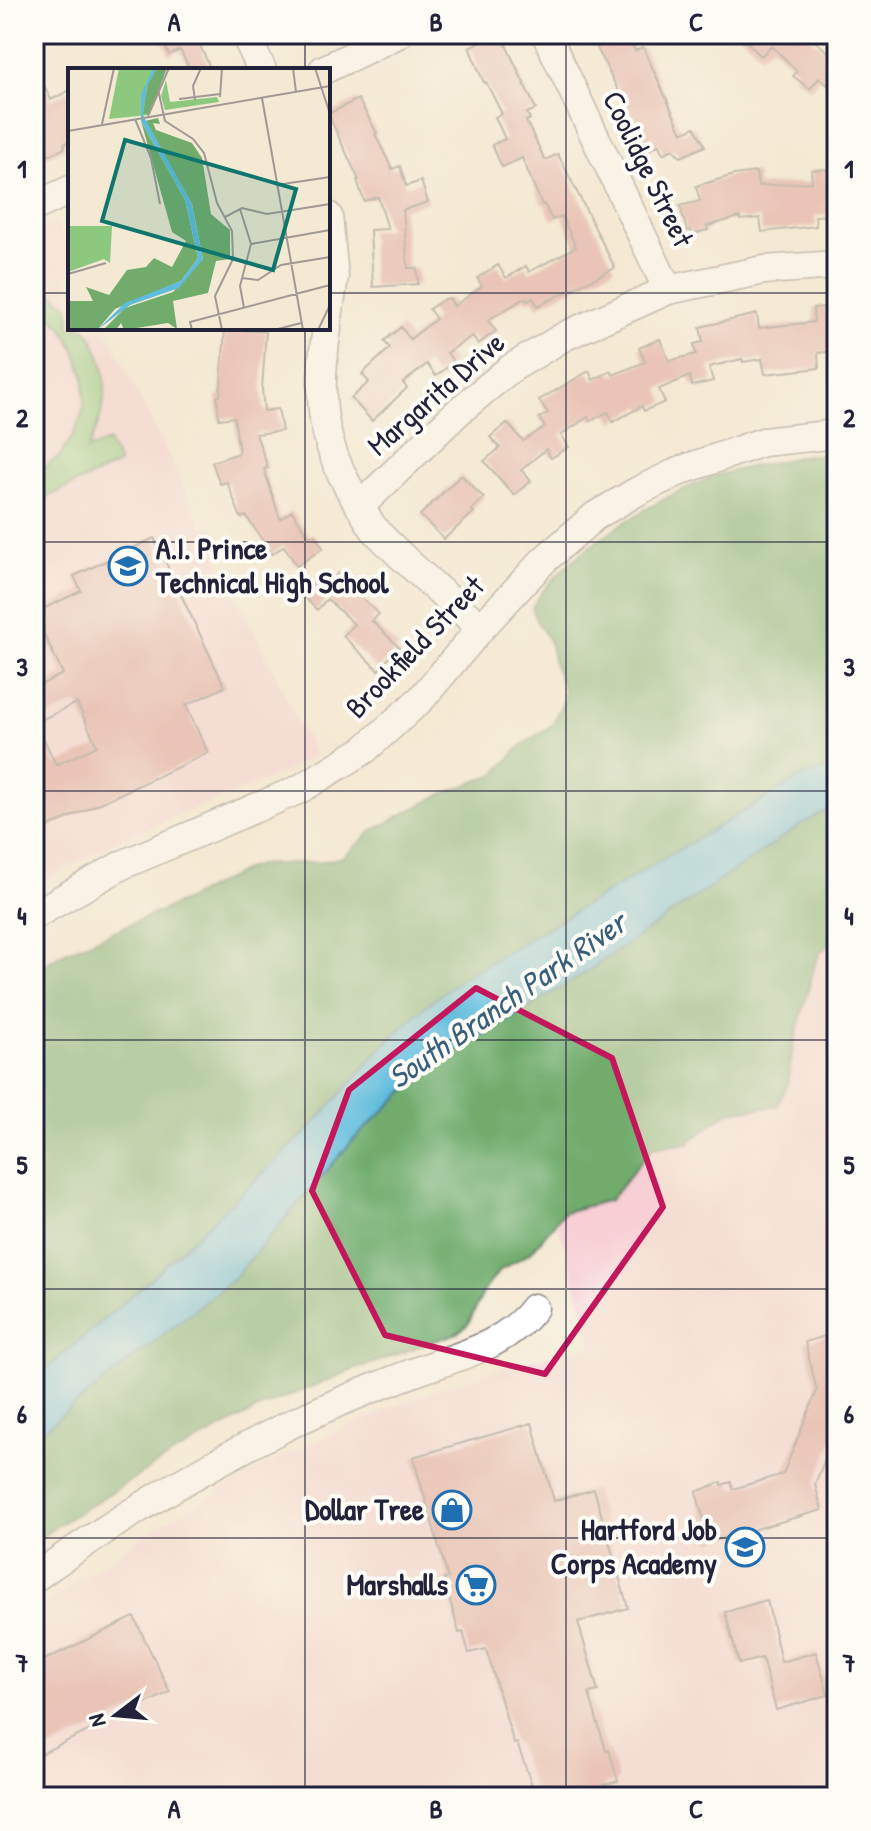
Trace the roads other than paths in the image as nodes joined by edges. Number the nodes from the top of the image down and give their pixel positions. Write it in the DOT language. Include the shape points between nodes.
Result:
graph roads {
  1 [pos="245,34"];
  2 [pos="398,34"];
  3 [pos="546,34"];
  4 [pos="261,68"];
  5 [pos="327,68"];
  6 [pos="68,191"];
  7 [pos="34,207"];
  8 [pos="330,236"];
  9 [pos="837,265"];
  10 [pos="668,290"];
  11 [pos="330,304"];
  12 [pos="327,330"];
  13 [pos="837,434"];
  14 [pos="360,506"];
  15 [pos="481,628"];
  16 [pos="34,915"];
  17 [pos="534,1308"];
  18 [pos="34,1578"];
  1 -- 4 [label="street"];
  2 -- 5 [label="street"];
  3 -- 10 [label="street, Coolidge Street"];
  6 -- 7 [label="street"];
  8 -- 11 [label="street"];
  9 -- 10 [label="street, Margarita Drive" via="764,270"];
  10 -- 14 [label="street, Margarita Drive" via="565,336 510,369"];
  12 -- 14 [label="street" via="322,416 338,469"];
  13 -- 15 [label="street, Brookfield Street" via="763,442 638,491 595,516 544,560"];
  14 -- 15 [label="street" via="374,529"];
  15 -- 16 [label="street, Brookfield Street" via="412,708 333,770 270,803 122,865"];
  17 -- 18 [label="street" via="492,1343 312,1415 232,1455 132,1512"];
}
